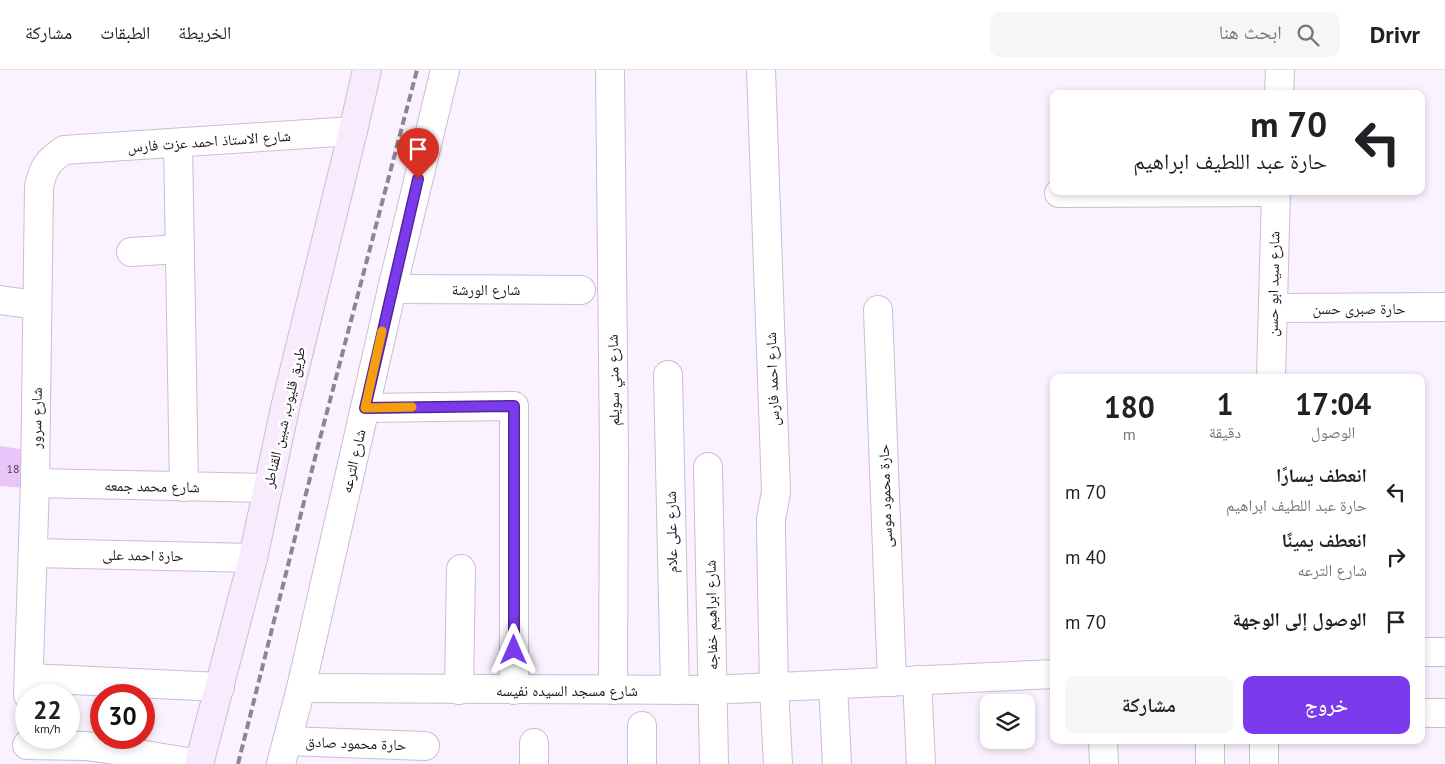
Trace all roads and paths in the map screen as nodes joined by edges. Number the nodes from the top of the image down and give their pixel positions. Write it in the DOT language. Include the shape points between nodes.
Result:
graph roads {
  1 [pos="366,70"];
  2 [pos="444,70"];
  3 [pos="610,70"];
  4 [pos="761,70"];
  5 [pos="1280,70"];
  6 [pos="1279,90"];
  7 [pos="353,131"];
  8 [pos="178,143"];
  9 [pos="64,150"];
  10 [pos="1276,195"];
  11 [pos="180,249"];
  12 [pos="131,252"];
  13 [pos="392,289"];
  14 [pos="581,290"];
  15 [pos="0,300"];
  16 [pos="37,305"];
  17 [pos="1445,307"];
  18 [pos="1273,308"];
  19 [pos="878,310"];
  20 [pos="1271,374"];
  21 [pos="668,375"];
  22 [pos="365,408"];
  23 [pos="708,467"];
  24 [pos="35,483"];
  25 [pos="184,487"];
  26 [pos="268,488"];
  27 [pos="33,553"];
  28 [pos="253,558"];
  29 [pos="461,569"];
  30 [pos="1425,652"];
  31 [pos="1445,652"];
  32 [pos="1050,674"];
  33 [pos="904,681"];
  34 [pos="28,684"];
  35 [pos="833,685"];
  36 [pos="80,686"];
  37 [pos="220,687"];
  38 [pos="301,688"];
  39 [pos="774,688"];
  40 [pos="459,690"];
  41 [pos="514,690"];
  42 [pos="613,690"];
  43 [pos="675,690"];
  44 [pos="712,690"];
  45 [pos="1445,712"];
  46 [pos="1425,713"];
  47 [pos="642,726"];
  48 [pos="1102,744"];
  49 [pos="1210,744"];
  50 [pos="1264,744"];
  51 [pos="80,746"];
  52 [pos="425,746"];
  53 [pos="284,752"];
  54 [pos="199,764"];
  55 [pos="642,764"];
  56 [pos="714,764"];
  57 [pos="778,764"];
  58 [pos="837,764"];
  59 [pos="921,764"];
  60 [pos="1104,764"];
  61 [pos="1210,764"];
  62 [pos="1264,764"];
  1 -- 7 [label="main road, طريق قليوب, شبين القناطر"];
  2 -- 13 [label="street, شارع الترعه"];
  3 -- 42 [label="street, شارع مني سويلم"];
  4 -- 39 [label="street, شارع احمد فارس" via="776,492 771,519"];
  5 -- 6 [label="street"];
  7 -- 8 [label="street, شارع الاستاذ احمد عزت فارس"];
  7 -- 26 [label="main road, طريق قليوب, شبين القناطر"];
  8 -- 9 [label="street, شارع الاستاذ احمد عزت فارس"];
  8 -- 11 [label="street"];
  9 -- 16 [label="street, شارع سرور" via="42,171 39,187"];
  10 -- 18 [label="street, شارع سيد ابو حسن"];
  11 -- 12 [label="street"];
  11 -- 25 [label="street"];
  13 -- 14 [label="street, شارع الورشة"];
  13 -- 22 [label="street, شارع الترعه"];
  15 -- 16 [label="street"];
  16 -- 24 [label="street, شارع سرور"];
  17 -- 18 [label="street, حارة صبرى حسن"];
  18 -- 20 [label="street, شارع سيد ابو حسن"];
  19 -- 33 [label="street, حارة محمود موسى"];
  21 -- 43 [label="street, شارع على علام"];
  22 -- 38 [label="street, شارع الترعه"];
  22 -- 41 [label="street" via="514,406"];
  23 -- 44 [label="street, شارع ابراهيم خفاجه"];
  24 -- 25 [label="street, شارع محمد جمعه"];
  24 -- 27 [label="street, شارع سرور"];
  25 -- 26 [label="street, شارع محمد جمعه"];
  26 -- 28 [label="main road, طريق قليوب, شبين القناطر"];
  27 -- 28 [label="street, حارة احمد على"];
  27 -- 34 [label="street, شارع سرور"];
  28 -- 37 [label="main road, طريق قليوب, شبين القناطر"];
  29 -- 40 [label="street"];
  30 -- 31 [label="street"];
  32 -- 33 [label="street, شارع مسجد السيده نفيسه"];
  33 -- 35 [label="street, شارع مسجد السيده نفيسه"];
  33 -- 59 [label="street, حارة محمود موسى"];
  35 -- 39 [label="street, شارع مسجد السيده نفيسه"];
  35 -- 58 [label="street"];
  36 -- 37 [label="street"];
  37 -- 54 [label="main road, طريق قليوب, شبين القناطر"];
  38 -- 40 [label="street, شارع مسجد السيده نفيسه"];
  38 -- 53 [label="street, شارع الترعه"];
  39 -- 44 [label="street, شارع مسجد السيده نفيسه"];
  39 -- 57 [label="street, شارع احمد فارس"];
  40 -- 41 [label="street, شارع مسجد السيده نفيسه"];
  41 -- 42 [label="street, شارع مسجد السيده نفيسه"];
  42 -- 43 [label="street, شارع مسجد السيده نفيسه"];
  43 -- 44 [label="street, شارع مسجد السيده نفيسه"];
  44 -- 56 [label="street, شارع ابراهيم خفاجه"];
  45 -- 46 [label="street"];
  47 -- 55 [label="street"];
  48 -- 60 [label="street"];
  49 -- 61 [label="street"];
  50 -- 62 [label="street"];
  51 -- 54 [label="street"];
  52 -- 53 [label="street, حارة محمود صادق"];
}
